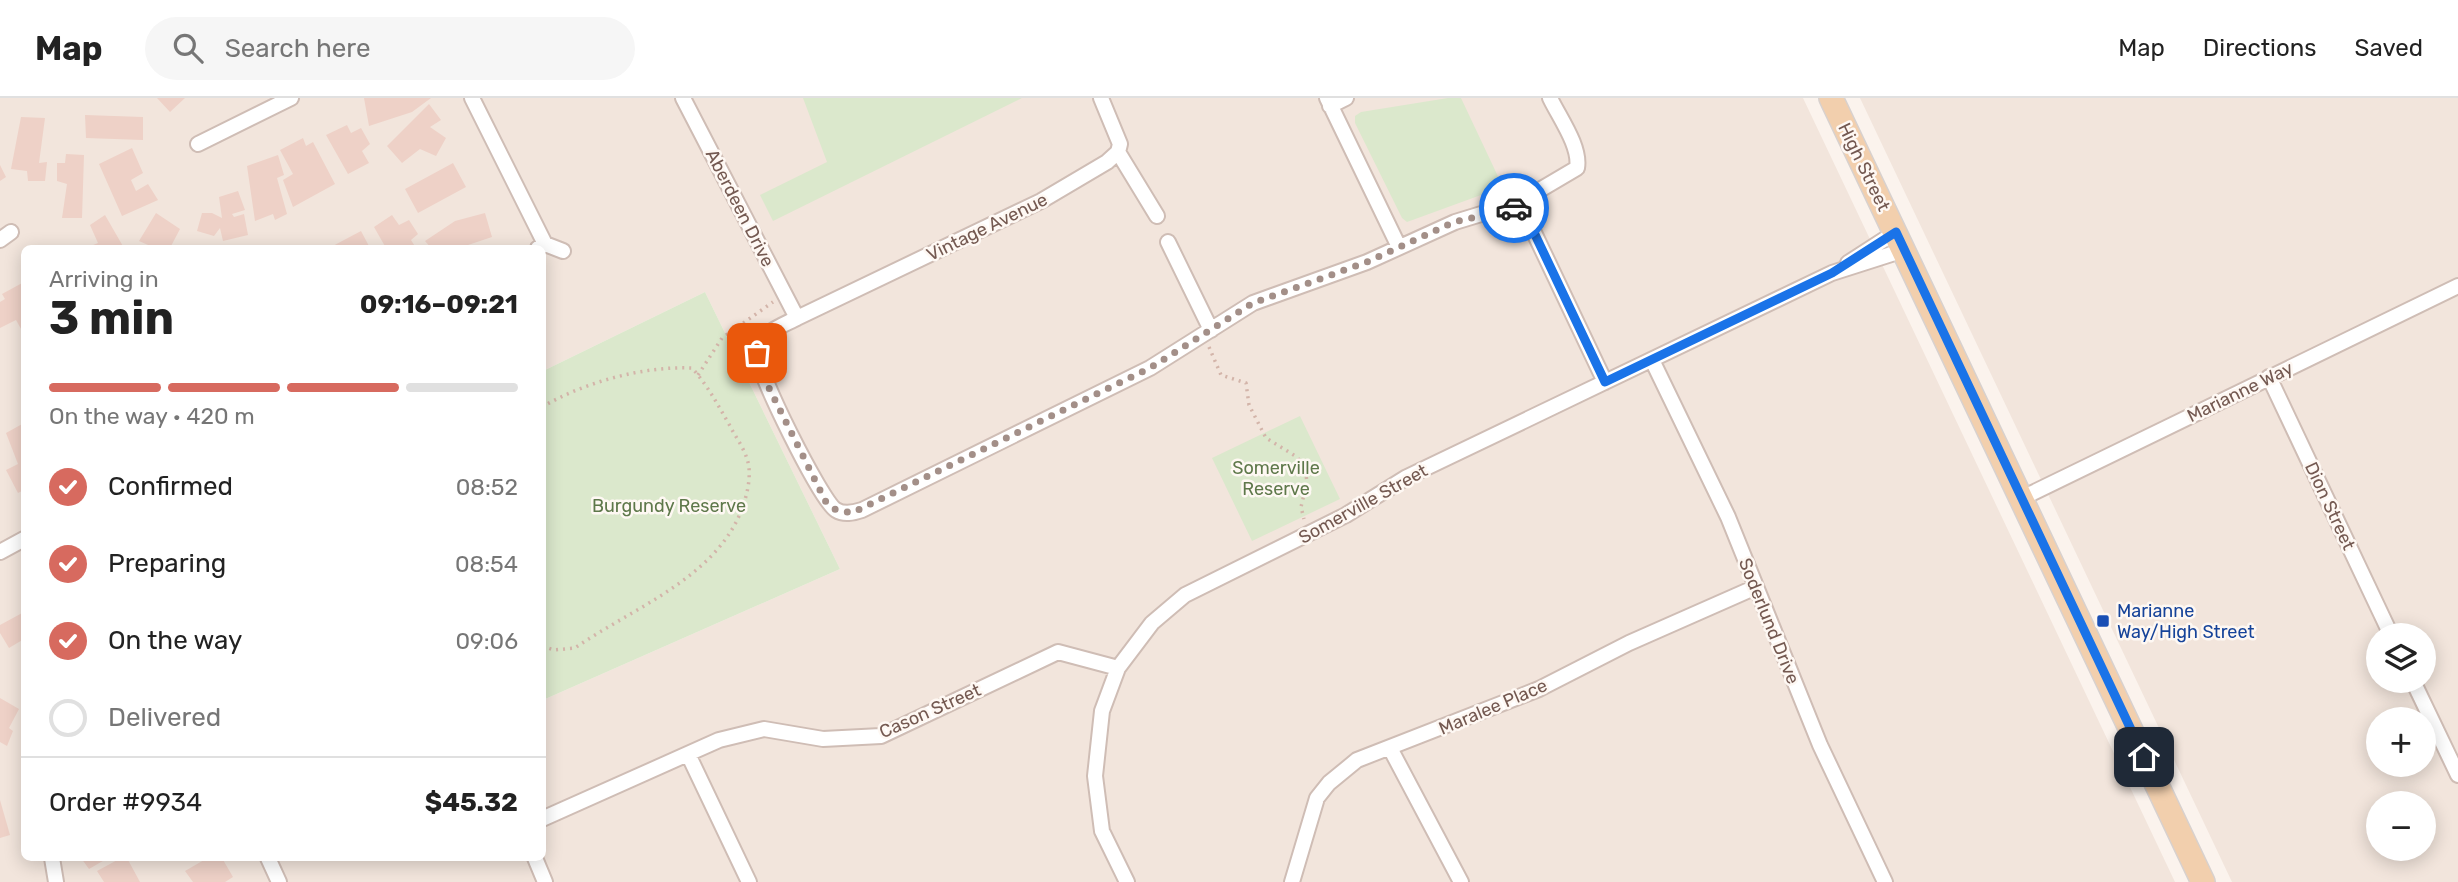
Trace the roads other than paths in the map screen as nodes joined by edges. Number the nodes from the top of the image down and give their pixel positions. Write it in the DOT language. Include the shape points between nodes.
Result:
graph roads {
  1 [pos="291,98"];
  2 [pos="472,98"];
  3 [pos="683,98"];
  4 [pos="1101,98"];
  5 [pos="1346,98"];
  6 [pos="1550,98"];
  7 [pos="1831,98"];
  8 [pos="1329,102"];
  9 [pos="198,144"];
  10 [pos="1118,152"];
  11 [pos="1521,212"];
  12 [pos="1157,216"];
  13 [pos="1900,241"];
  14 [pos="1168,242"];
  15 [pos="541,245"];
  16 [pos="546,247"];
  17 [pos="1399,247"];
  18 [pos="563,251"];
  19 [pos="2458,286"];
  20 [pos="797,318"];
  21 [pos="1207,332"];
  22 [pos="1652,360"];
  23 [pos="2269,377"];
  24 [pos="1605,382"];
  25 [pos="2022,498"];
  26 [pos="21,541"];
  27 [pos="0,552"];
  28 [pos="1756,587"];
  29 [pos="2385,623"];
  30 [pos="1118,667"];
  31 [pos="2419,693"];
  32 [pos="1390,748"];
  33 [pos="688,754"];
  34 [pos="2458,775"];
  35 [pos="546,817"];
  36 [pos="52,861"];
  37 [pos="269,861"];
  38 [pos="536,861"];
  39 [pos="56,882"];
  40 [pos="279,882"];
  41 [pos="545,882"];
  42 [pos="749,882"];
  43 [pos="1127,882"];
  44 [pos="1292,882"];
  45 [pos="1461,882"];
  46 [pos="1885,882"];
  47 [pos="2203,882"];
  1 -- 9 [label="street"];
  2 -- 15 [label="street"];
  3 -- 20 [label="street, Aberdeen Drive"];
  4 -- 10 [label="street" via="1119,134"];
  5 -- 8 [label="street"];
  6 -- 11 [label="street" via="1573,146 1577,168 1538,191"];
  7 -- 13 [label="main road, High Street"];
  8 -- 17 [label="street"];
  10 -- 12 [label="street"];
  10 -- 20 [label="street, Vintage Avenue" via="1041,201"];
  11 -- 17 [label="street" via="1504,208 1454,222"];
  11 -- 24 [label="street"];
  13 -- 22 [label="street, Somerville Street"];
  13 -- 25 [label="main road, High Street"];
  14 -- 21 [label="street"];
  16 -- 18 [label="street"];
  17 -- 21 [label="street" via="1253,303"];
  19 -- 23 [label="street, Marianne Way"];
  20 -- 21 [label="street, Vintage Avenue" via="767,334 757,353 758,365 826,502 844,513 862,510 1150,368"];
  22 -- 24 [label="street, Somerville Street"];
  22 -- 28 [label="street, Soderlund Drive" via="1728,517"];
  23 -- 25 [label="street, Marianne Way"];
  23 -- 29 [label="street, Dion Street"];
  24 -- 30 [label="street, Somerville Street" via="1407,477 1310,534 1185,595 1152,623"];
  25 -- 47 [label="main road, High Street"];
  26 -- 27 [label="street"];
  28 -- 32 [label="street, Maralee Place" via="1539,689"];
  28 -- 46 [label="street, Soderlund Drive" via="1820,745"];
  30 -- 33 [label="street, Cason Street" via="1058,652 881,736 823,740 764,729 719,740"];
  30 -- 43 [label="street, Somerville Street" via="1102,711 1095,776 1102,831"];
  31 -- 34 [label="street"];
  32 -- 44 [label="street, Maralee Place" via="1357,760 1317,798"];
  32 -- 45 [label="street"];
  33 -- 35 [label="street, Cason Street"];
  33 -- 42 [label="street"];
  36 -- 39 [label="street"];
  37 -- 40 [label="street"];
  38 -- 41 [label="street"];
}
